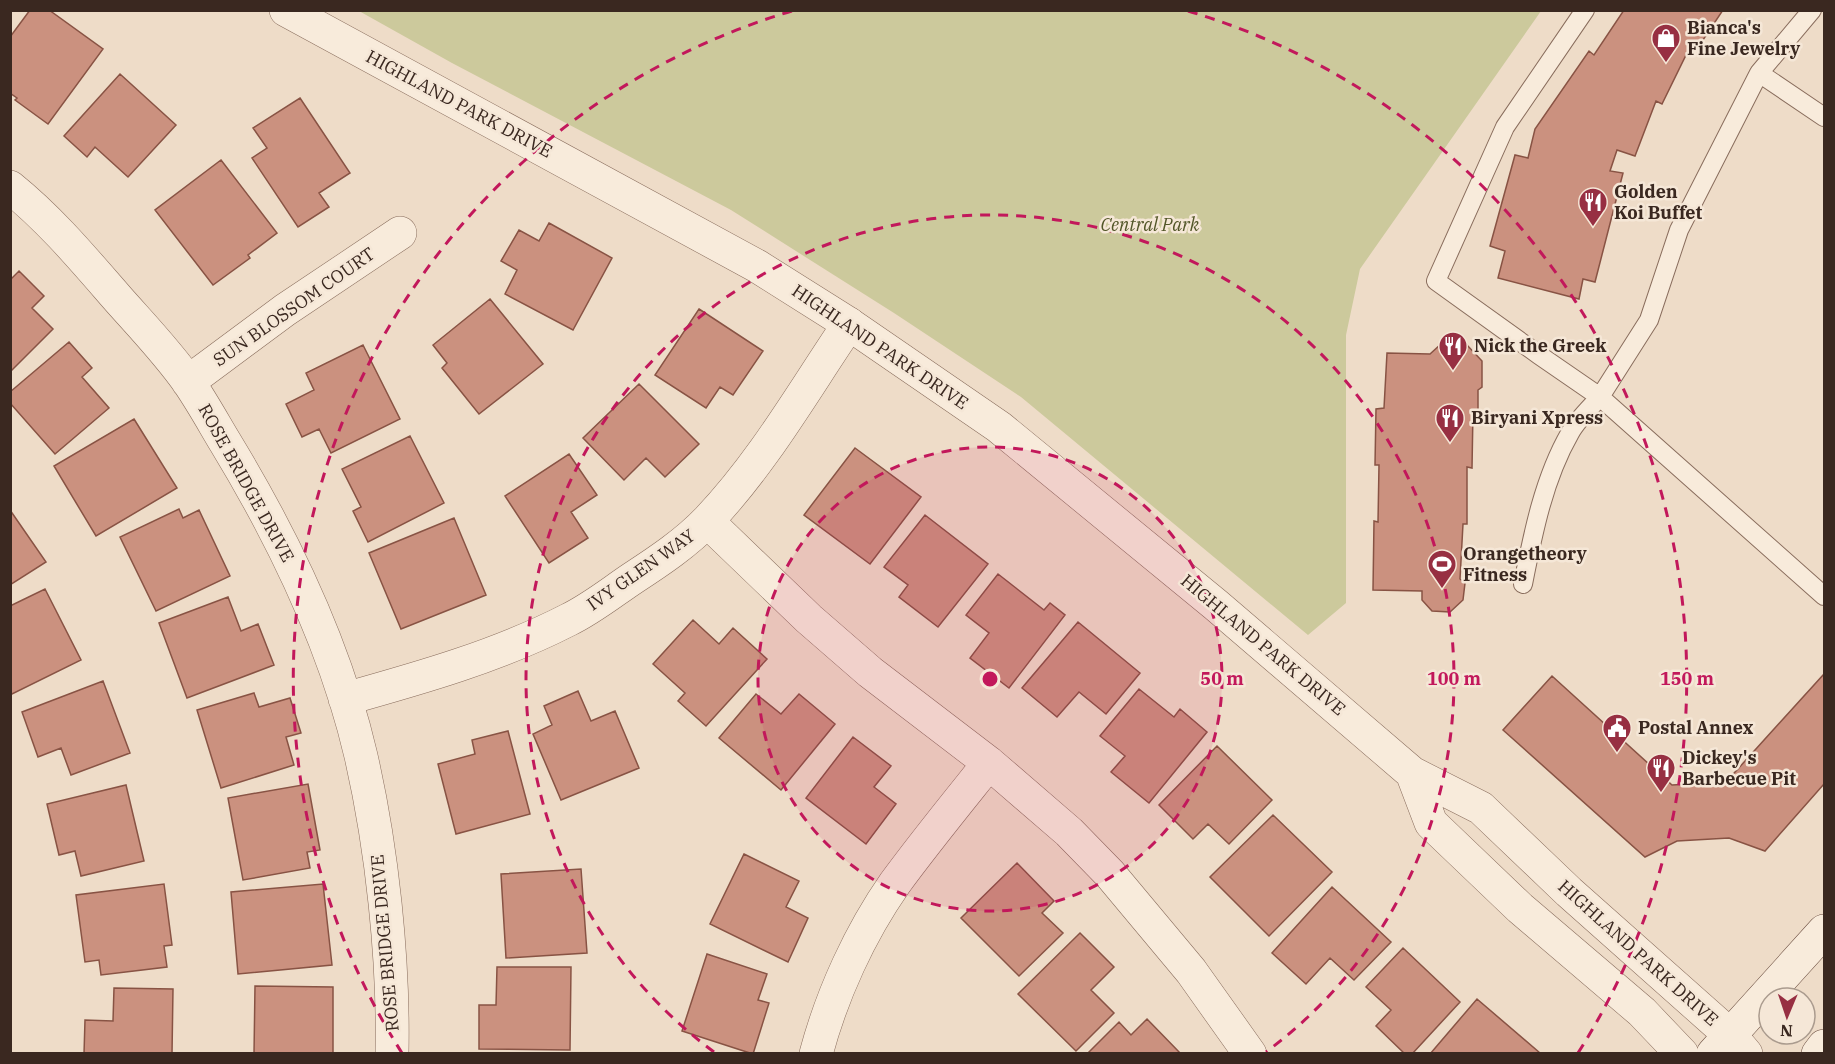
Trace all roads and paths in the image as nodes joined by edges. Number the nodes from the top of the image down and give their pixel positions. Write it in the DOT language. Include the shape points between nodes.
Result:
graph roads {
  1 [pos="286,10"];
  2 [pos="1585,10"];
  3 [pos="1812,10"];
  4 [pos="1759,73"];
  5 [pos="1824,117"];
  6 [pos="10,187"];
  7 [pos="400,233"];
  8 [pos="849,324"];
  9 [pos="188,382"];
  10 [pos="1600,397"];
  11 [pos="707,521"];
  12 [pos="1524,584"];
  13 [pos="1824,596"];
  14 [pos="345,699"];
  15 [pos="989,763"];
  16 [pos="1412,773"];
  17 [pos="1824,931"];
  18 [pos="1824,1046"];
  19 [pos="1730,1047"];
  20 [pos="392,1053"];
  21 [pos="816,1053"];
  22 [pos="1250,1053"];
  23 [pos="1682,1053"];
  24 [pos="1818,1053"];
  1 -- 8 [label="street, HIGHLAND PARK DRIVE" via="756,266"];
  2 -- 10 [label="lane" via="1505,127 1436,281"];
  3 -- 4 [label="lane"];
  4 -- 5 [label="lane"];
  4 -- 10 [label="lane" via="1679,230 1649,320"];
  6 -- 9 [label="street, ROSE BRIDGE DRIVE" via="85,260"];
  7 -- 9 [label="street, SUN BLOSSOM COURT" via="285,310"];
  8 -- 11 [label="street, IVY GLEN WAY" via="768,447"];
  8 -- 16 [label="street, HIGHLAND PARK DRIVE" via="999,427"];
  9 -- 14 [label="street, ROSE BRIDGE DRIVE" via="284,548 310,604"];
  10 -- 12 [label="lane" via="1571,431 1557,460 1532,536"];
  10 -- 13 [label="lane"];
  11 -- 14 [label="street, IVY GLEN WAY" via="652,566 569,620 461,664"];
  11 -- 15 [label="street" via="870,672"];
  14 -- 20 [label="street, ROSE BRIDGE DRIVE" via="376,835 390,959"];
  15 -- 21 [label="street" via="894,884 832,1006"];
  15 -- 22 [label="street" via="1070,832 1110,874 1191,971"];
  16 -- 19 [label="street, HIGHLAND PARK DRIVE" via="1480,808"];
  16 -- 23 [label="street, HIGHLAND PARK DRIVE" via="1431,823 1520,908 1642,1012"];
  17 -- 19 [label="street"];
  18 -- 24 [label="street"];
}
